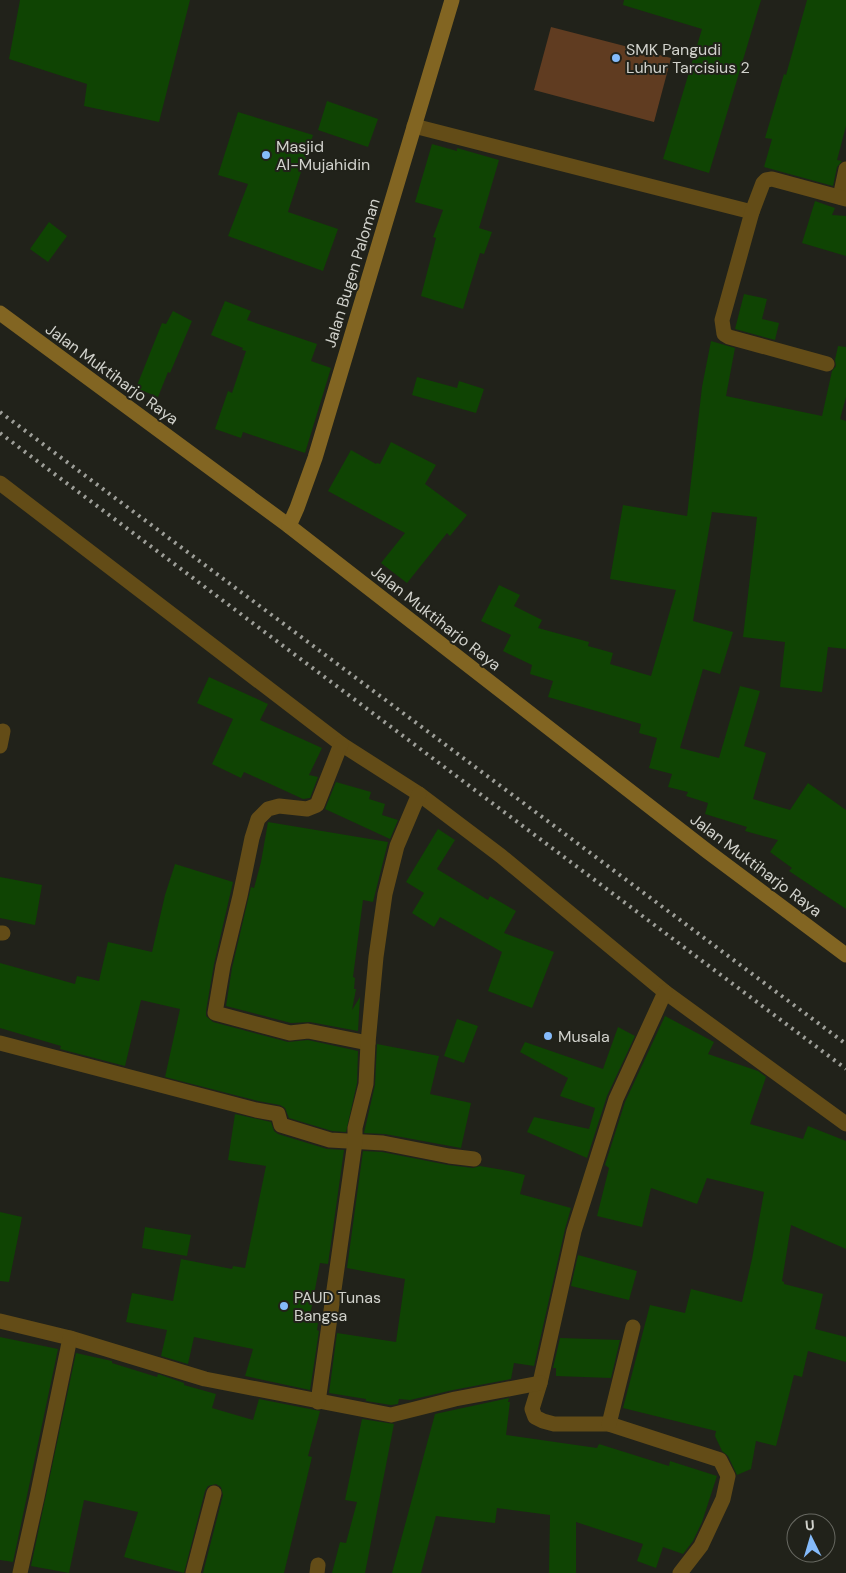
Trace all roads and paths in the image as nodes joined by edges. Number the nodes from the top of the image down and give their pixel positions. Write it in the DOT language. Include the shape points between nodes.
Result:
graph roads {
  1 [pos="452,0"];
  2 [pos="414,126"];
  3 [pos="846,169"];
  4 [pos="843,198"];
  5 [pos="752,212"];
  6 [pos="0,313"];
  7 [pos="827,364"];
  8 [pos="0,483"];
  9 [pos="289,526"];
  10 [pos="341,744"];
  11 [pos="419,794"];
  12 [pos="846,955"];
  13 [pos="665,992"];
  14 [pos="368,1042"];
  15 [pos="0,1043"];
  16 [pos="846,1124"];
  17 [pos="355,1142"];
  18 [pos="474,1159"];
  19 [pos="0,1321"];
  20 [pos="633,1327"];
  21 [pos="70,1338"];
  22 [pos="540,1383"];
  23 [pos="318,1402"];
  24 [pos="609,1424"];
  25 [pos="214,1492"];
  26 [pos="20,1573"];
  27 [pos="193,1573"];
  28 [pos="680,1573"];
  1 -- 2 [label="street, Jalan Bugen Paloman"];
  2 -- 5 [label="street"];
  2 -- 9 [label="street, Jalan Bugen Paloman" via="315,458"];
  3 -- 4 [label="street"];
  4 -- 5 [label="street" via="768,179 763,183"];
  5 -- 7 [label="street" via="722,320 724,334"];
  6 -- 9 [label="street, Jalan Muktiharjo Raya"];
  8 -- 10 [label="street"];
  9 -- 12 [label="street, Jalan Muktiharjo Raya"];
  10 -- 11 [label="street"];
  10 -- 14 [label="street" via="317,805 307,809 280,806 268,809 258,819 215,1013 290,1032 308,1030"];
  11 -- 13 [label="street" via="501,856"];
  11 -- 14 [label="street" via="397,846 385,894"];
  13 -- 16 [label="street"];
  13 -- 22 [label="street" via="616,1099 574,1231"];
  14 -- 17 [label="street" via="366,1084 355,1128"];
  15 -- 17 [label="street" via="278,1114 281,1125 330,1140"];
  17 -- 18 [label="street" via="383,1143"];
  17 -- 23 [label="street"];
  19 -- 21 [label="street"];
  20 -- 24 [label="street"];
  21 -- 23 [label="street" via="205,1379"];
  21 -- 26 [label="street"];
  22 -- 23 [label="street" via="391,1415"];
  22 -- 24 [label="street" via="532,1409 535,1417 554,1424"];
  24 -- 28 [label="street" via="720,1460 728,1476 723,1499 701,1546"];
  25 -- 27 [label="street"];
}
